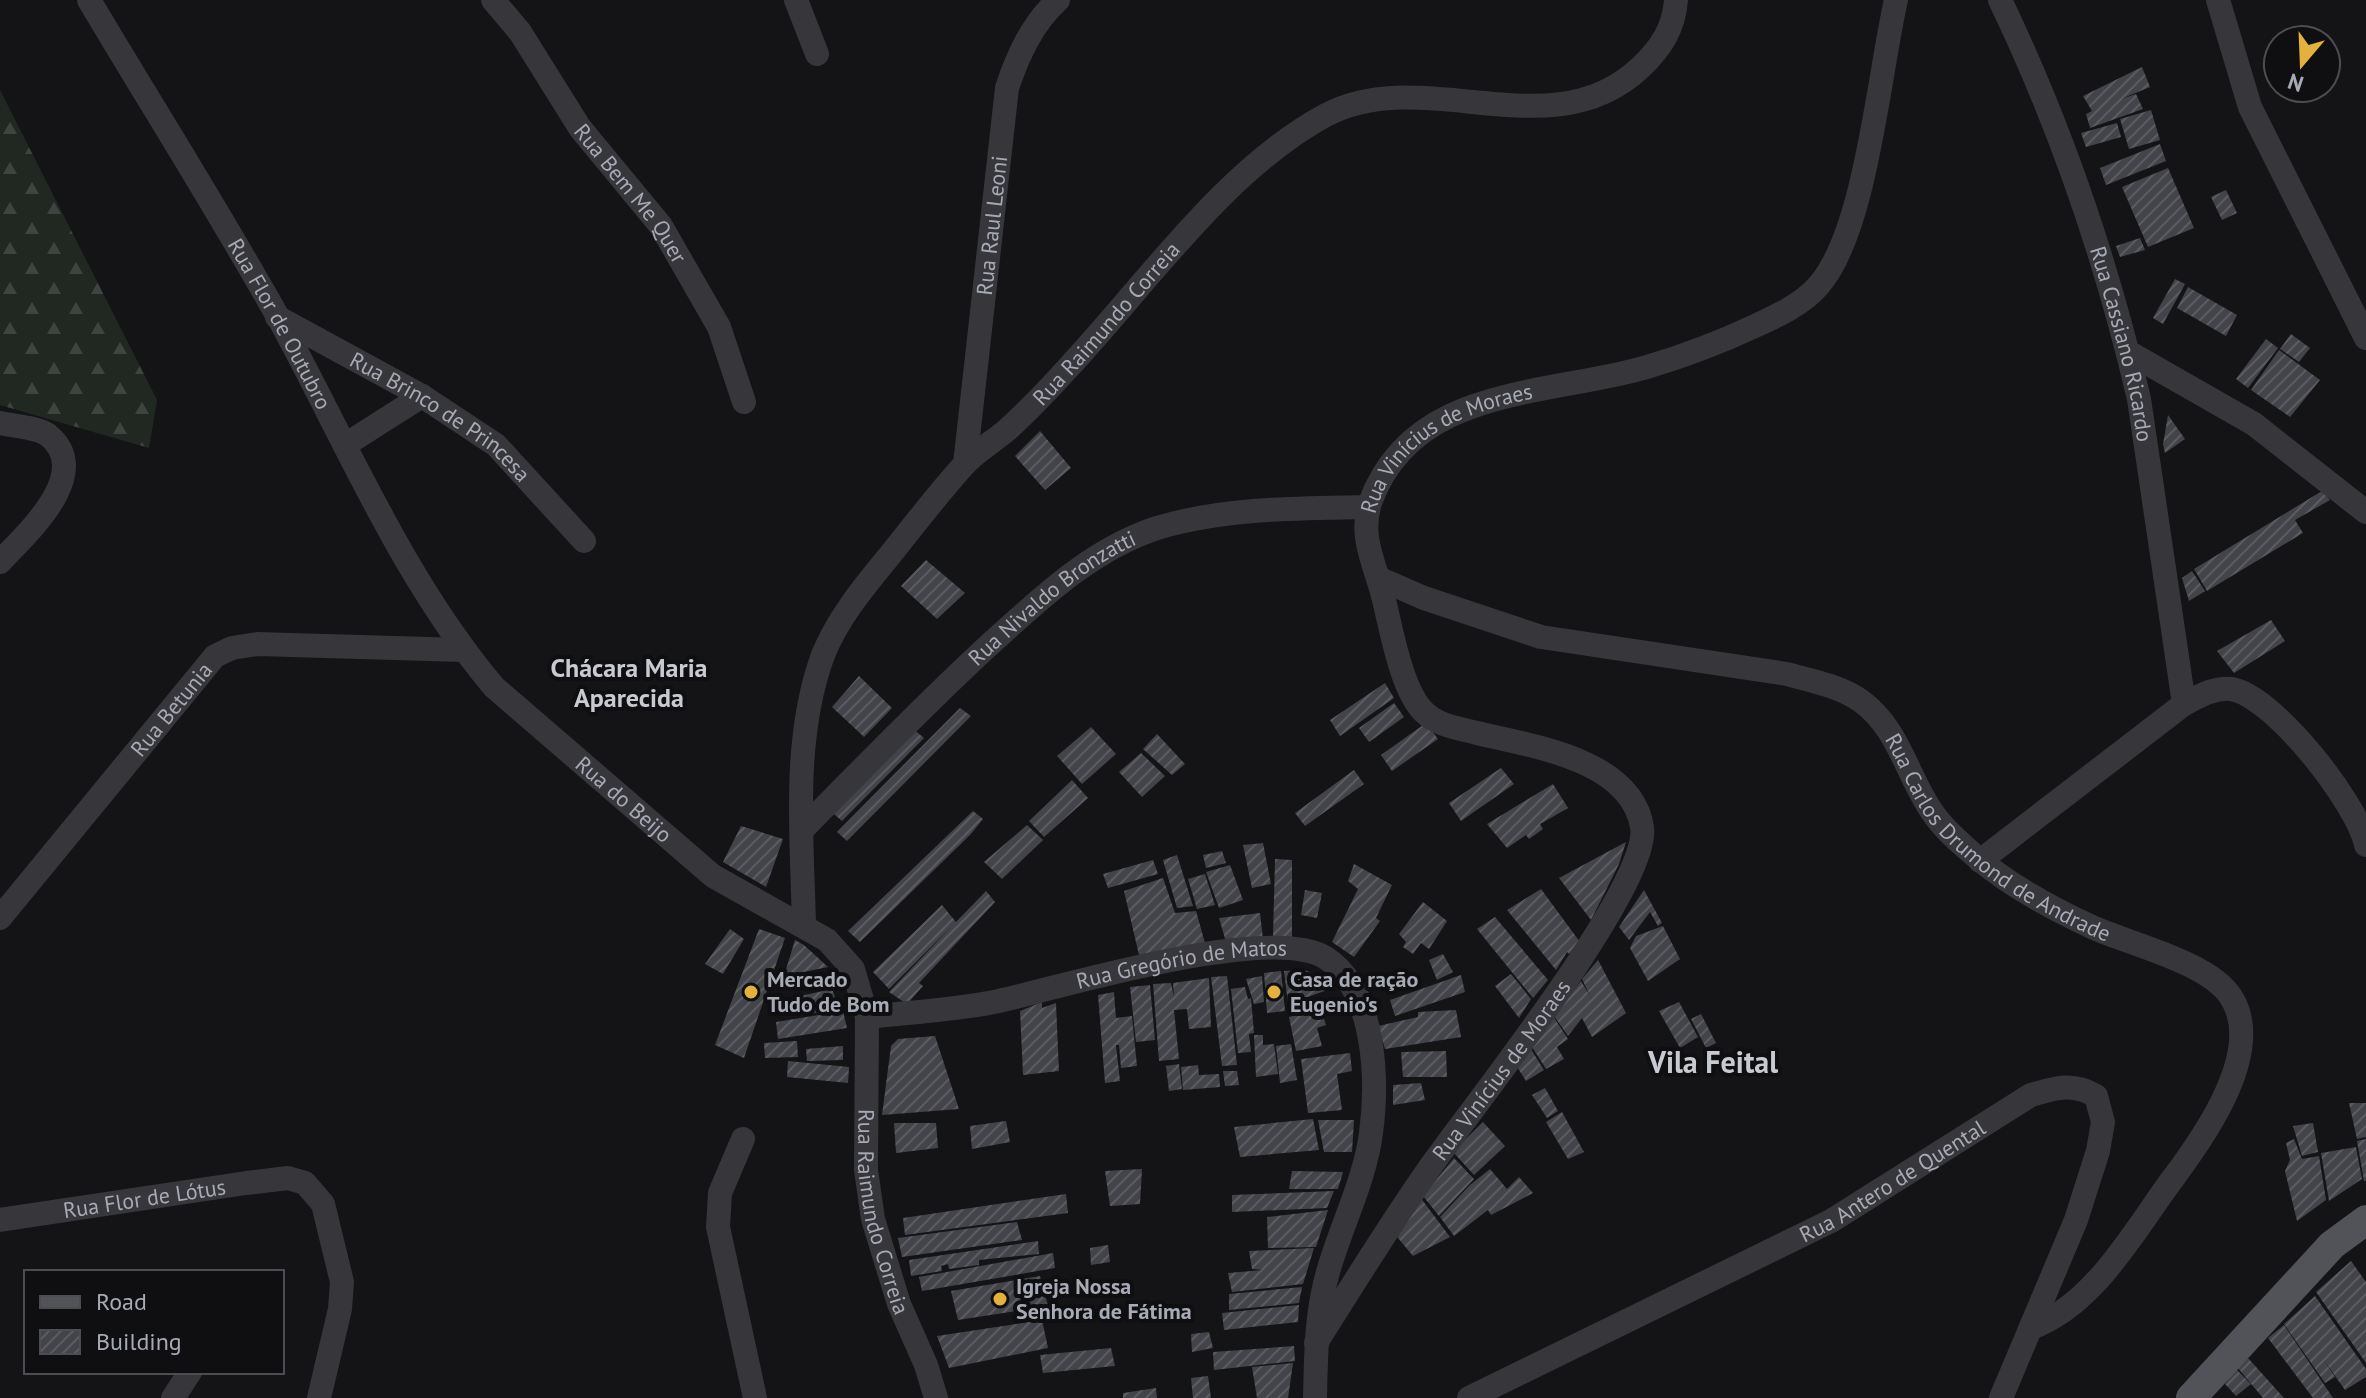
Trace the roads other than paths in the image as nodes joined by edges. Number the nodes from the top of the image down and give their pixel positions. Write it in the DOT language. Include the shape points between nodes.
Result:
graph roads {
  1 [pos="89,0"];
  2 [pos="493,0"];
  3 [pos="796,0"];
  4 [pos="1058,0"];
  5 [pos="1676,0"];
  6 [pos="1896,0"];
  7 [pos="2000,0"];
  8 [pos="2218,0"];
  9 [pos="817,54"];
  10 [pos="277,317"];
  11 [pos="2366,338"];
  12 [pos="2128,352"];
  13 [pos="422,396"];
  14 [pos="744,402"];
  15 [pos="0,423"];
  16 [pos="345,445"];
  17 [pos="965,464"];
  18 [pos="1368,507"];
  19 [pos="2366,512"];
  20 [pos="584,541"];
  21 [pos="0,562"];
  22 [pos="1378,578"];
  23 [pos="463,650"];
  24 [pos="2184,704"];
  25 [pos="802,830"];
  26 [pos="2366,845"];
  27 [pos="1980,861"];
  28 [pos="3,907"];
  29 [pos="804,924"];
  30 [pos="867,1017"];
  31 [pos="743,1139"];
  32 [pos="0,1220"];
  33 [pos="2366,1220"];
  34 [pos="2031,1328"];
  35 [pos="1316,1343"];
  36 [pos="189,1374"];
  37 [pos="2201,1393"];
  38 [pos="173,1398"];
  39 [pos="319,1398"];
  40 [pos="755,1398"];
  41 [pos="936,1398"];
  42 [pos="1315,1398"];
  43 [pos="1469,1398"];
  44 [pos="2001,1398"];
  1 -- 10 [label="street, Rua Flor de Outubro"];
  2 -- 14 [label="street, Rua Bem Me Quer" via="520,32 580,128 661,226 719,327"];
  3 -- 9 [label="street"];
  4 -- 17 [label="street, Rua Raul Leoni" via="1031,32 1007,88"];
  5 -- 17 [label="street, Rua Raimundo Correia" via="1668,36 1652,57 1597,96 1548,108 1435,99 1366,101 1293,135 1205,214 1048,390"];
  6 -- 18 [label="street, Rua Vinícius de Moraes" via="1855,206 1843,245 1819,286 1783,313 1730,338 1646,367 1497,397 1458,412 1413,435"];
  7 -- 12 [label="street, Rua Cassiano Ricardo" via="2060,133"];
  8 -- 11 [label="street" via="2250,107"];
  10 -- 13 [label="street, Rua Brinco de Princesa"];
  10 -- 16 [label="street, Rua Flor de Outubro"];
  12 -- 19 [label="street" via="2254,424"];
  12 -- 24 [label="street, Rua Cassiano Ricardo"];
  13 -- 16 [label="street"];
  13 -- 20 [label="street, Rua Brinco de Princesa" via="496,445"];
  15 -- 21 [label="street" via="46,433 60,450 63,479 49,509"];
  16 -- 23 [label="street, Rua Flor de Outubro" via="428,598"];
  17 -- 25 [label="street, Rua Raimundo Correia" via="867,583 823,655 810,702"];
  18 -- 22 [label="street, Rua Vinícius de Moraes" via="1365,541"];
  18 -- 25 [label="street, Rua Nivaldo Bronzatti" via="1206,518 1157,528 1107,550 1031,607"];
  22 -- 27 [label="street, Rua Carlos Drumond de Andrade" via="1541,637 1787,674 1859,699 1878,715 1934,815"];
  22 -- 35 [label="street, Rua Vinícius de Moraes" via="1406,678 1425,714 1604,773 1633,802 1642,824 1642,845 1619,897 1505,1069 1371,1252"];
  23 -- 28 [label="street, Rua Betunia" via="257,644 215,656"];
  23 -- 29 [label="street, Rua do Beijo" via="505,697 713,876"];
  24 -- 26 [label="street" via="2230,689 2269,709 2341,794"];
  24 -- 27 [label="street"];
  25 -- 29 [label="street, Rua Raimundo Correia"];
  27 -- 34 [label="street, Rua Carlos Drumond de Andrade" via="2047,906 2219,984 2238,1011 2241,1033 2230,1085 2187,1159 2086,1290 2053,1320"];
  29 -- 30 [label="street, Rua do Beijo" via="853,969"];
  30 -- 35 [label="street, Rua Gregório de Matos" via="997,1001 1191,957 1291,948 1328,959 1358,1002 1373,1046 1375,1088 1371,1136 1327,1273"];
  30 -- 41 [label="street, Rua Raimundo Correia" via="866,1170 873,1219"];
  31 -- 40 [label="street" via="720,1193 718,1219"];
  32 -- 39 [label="street, Rua Flor de Lótus" via="288,1178 305,1183 323,1204 342,1282"];
  33 -- 37 [label="main road" via="2332,1245"];
  34 -- 43 [label="street, Rua Antero de Quental" via="2098,1151 2103,1122 2096,1096 2084,1088 2063,1086 2031,1095 1831,1221"];
  34 -- 44 [label="street, Rua Antero de Quental"];
  35 -- 42 [label="street, Rua Gregório de Matos"];
  36 -- 38 [label="street"];
}
